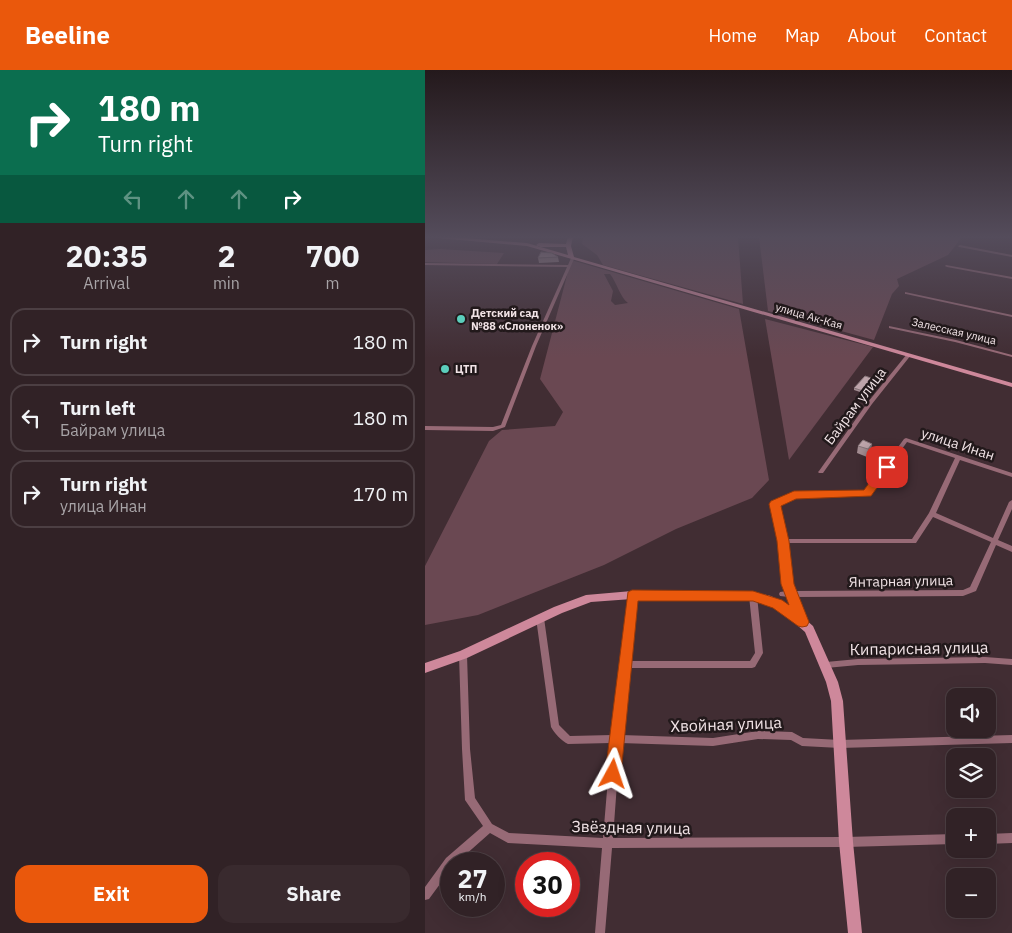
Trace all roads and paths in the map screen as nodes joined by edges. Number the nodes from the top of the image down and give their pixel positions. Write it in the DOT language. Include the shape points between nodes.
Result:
graph roads {
  1 [pos="563,277"];
  2 [pos="636,277"];
  3 [pos="906,293"];
  4 [pos="1012,316"];
  5 [pos="891,327"];
  6 [pos="909,355"];
  7 [pos="1012,356"];
  8 [pos="1012,385"];
  9 [pos="425,428"];
  10 [pos="958,457"];
  11 [pos="821,472"];
  12 [pos="1012,475"];
  13 [pos="1012,502"];
  14 [pos="932,514"];
  15 [pos="783,541"];
  16 [pos="994,541"];
  17 [pos="1012,548"];
  18 [pos="787,584"];
  19 [pos="792,594"];
  20 [pos="632,596"];
  21 [pos="753,596"];
  22 [pos="780,599"];
  23 [pos="540,618"];
  24 [pos="802,622"];
  25 [pos="463,655"];
  26 [pos="625,664"];
  27 [pos="1011,664"];
  28 [pos="826,665"];
  29 [pos="425,668"];
  30 [pos="616,739"];
  31 [pos="1012,739"];
  32 [pos="840,744"];
  33 [pos="489,826"];
  34 [pos="1012,838"];
  35 [pos="996,839"];
  36 [pos="946,840"];
  37 [pos="846,842"];
  38 [pos="608,844"];
  39 [pos="425,895"];
  40 [pos="600,933"];
  41 [pos="855,933"];
  1 -- 9 [label="street" via="503,426 493,430"];
  2 -- 6 [label="main road, улица Ак-Кая"];
  3 -- 4 [label="street"];
  5 -- 7 [label="street, Залесская улица"];
  6 -- 8 [label="main road, улица Ак-Кая"];
  6 -- 11 [label="street, Байрам улица"];
  10 -- 12 [label="street, улица Инан"];
  10 -- 14 [label="street"];
  10 -- 15 [label="street, улица Инан" via="906,440 867,494 794,495 775,504"];
  13 -- 16 [label="street, Янтарная улица"];
  14 -- 15 [label="street" via="914,541"];
  14 -- 16 [label="street"];
  15 -- 18 [label="street"];
  16 -- 17 [label="street"];
  16 -- 19 [label="street, Янтарная улица" via="973,589 963,593"];
  18 -- 19 [label="street"];
  18 -- 22 [label="street"];
  19 -- 22 [label="street, Янтарная улица"];
  19 -- 24 [label="street"];
  20 -- 21 [label="street"];
  20 -- 23 [label="street" via="590,598"];
  20 -- 26 [label="street"];
  21 -- 22 [label="street"];
  21 -- 26 [label="street" via="759,653 752,665"];
  22 -- 24 [label="main road"];
  23 -- 25 [label="street"];
  23 -- 30 [label="street, Хвойная улица" via="555,727 568,740"];
  24 -- 28 [label="main road" via="809,629"];
  25 -- 29 [label="street"];
  25 -- 33 [label="street, Звёздная улица" via="470,800"];
  26 -- 30 [label="street"];
  27 -- 28 [label="street, Кипарисная улица" via="985,660"];
  28 -- 32 [label="main road" via="837,701"];
  30 -- 32 [label="street, Хвойная улица" via="713,742 758,735 792,736 803,742"];
  30 -- 38 [label="street"];
  31 -- 32 [label="street, Хвойная улица"];
  32 -- 37 [label="main road"];
  33 -- 38 [label="street, Звёздная улица" via="508,838"];
  33 -- 39 [label="street" via="450,862"];
  34 -- 35 [label="street"];
  36 -- 37 [label="street, Звёздная улица"];
  37 -- 38 [label="street, Звёздная улица"];
  37 -- 41 [label="main road"];
  38 -- 40 [label="street"];
}
